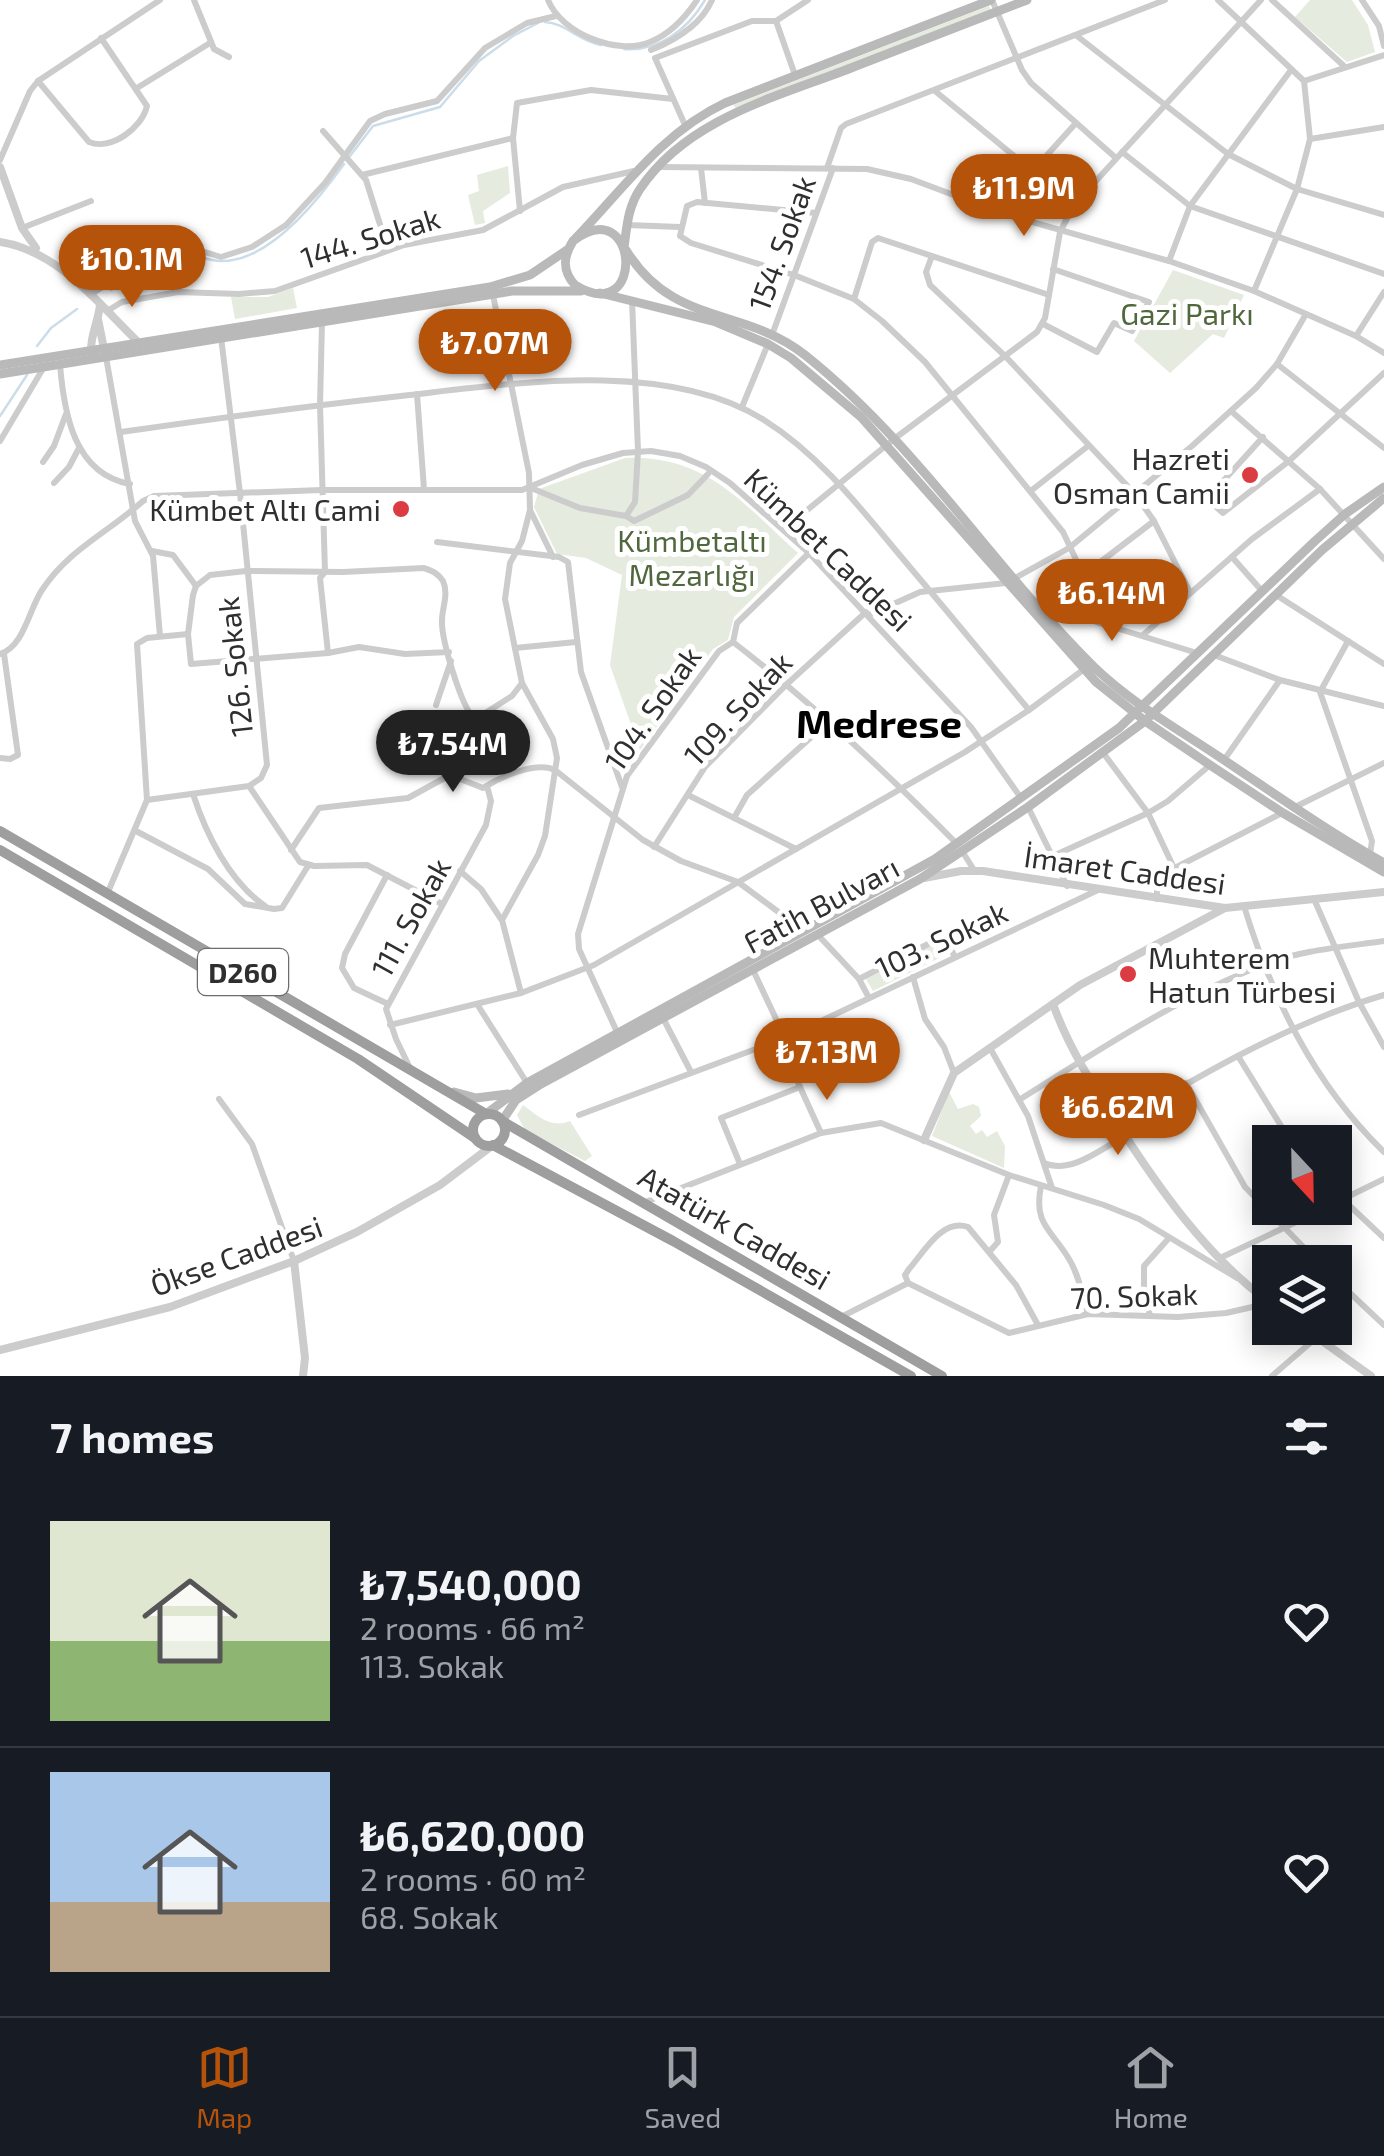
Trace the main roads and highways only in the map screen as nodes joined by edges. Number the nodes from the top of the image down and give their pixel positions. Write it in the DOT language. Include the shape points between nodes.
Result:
graph roads {
  1 [pos="992,0"];
  2 [pos="1027,0"];
  3 [pos="570,246"];
  4 [pos="625,248"];
  5 [pos="584,291"];
  6 [pos="600,293"];
  7 [pos="770,339"];
  8 [pos="105,352"];
  9 [pos="91,354"];
  10 [pos="0,365"];
  11 [pos="0,374"];
  12 [pos="1384,488"];
  13 [pos="1384,498"];
  14 [pos="1349,518"];
  15 [pos="1011,581"];
  16 [pos="1139,708"];
  17 [pos="1154,712"];
  18 [pos="1146,721"];
  19 [pos="1025,802"];
  20 [pos="0,831"];
  21 [pos="960,847"];
  22 [pos="0,850"];
  23 [pos="1384,862"];
  24 [pos="1384,872"];
  25 [pos="444,1088"];
  26 [pos="513,1097"];
  27 [pos="486,1114"];
  28 [pos="502,1122"];
  29 [pos="518,1132"];
  30 [pos="475,1138"];
  31 [pos="493,1145"];
  32 [pos="910,1376"];
  33 [pos="942,1376"];
  1 -- 3 [label="main road" via="795,74 685,125"];
  2 -- 4 [label="main road" via="726,118 686,141 638,191"];
  3 -- 4 [label="main road" via="589,231 604,231"];
  3 -- 5 [label="main road" via="566,273"];
  3 -- 8 [label="main road" via="506,284"];
  4 -- 6 [label="main road" via="625,277"];
  4 -- 7 [label="main road" via="670,298"];
  5 -- 6 [label="main road"];
  5 -- 8 [label="main road" via="494,294"];
  6 -- 7 [label="main road"];
  7 -- 15 [label="main road" via="891,442"];
  8 -- 9 [label="main road"];
  9 -- 10 [label="main road"];
  9 -- 11 [label="main road"];
  12 -- 14 [label="main road"];
  13 -- 14 [label="main road"];
  14 -- 16 [label="main road, Fatih Bulvarı"];
  14 -- 17 [label="main road, Fatih Bulvarı"];
  15 -- 16 [label="main road"];
  15 -- 16 [label="main road" via="1083,670"];
  16 -- 17 [label="main road"];
  16 -- 18 [label="main road"];
  16 -- 19 [label="main road, Fatih Bulvarı"];
  17 -- 18 [label="main road, Fatih Bulvarı"];
  17 -- 23 [label="main road"];
  18 -- 19 [label="main road, Fatih Bulvarı"];
  18 -- 24 [label="main road"];
  19 -- 21 [label="main road, Fatih Bulvarı"];
  20 -- 25 [label="highway, D260"];
  21 -- 26 [label="main road, Fatih Bulvarı" via="920,879"];
  21 -- 26 [label="main road, Fatih Bulvarı" via="617,1032"];
  22 -- 30 [label="highway, D260" via="358,1059"];
  25 -- 26 [label="main road" via="476,1098"];
  25 -- 27 [label="highway, D260"];
  26 -- 27 [label="main road, Fatih Bulvarı"];
  26 -- 28 [label="main road, Fatih Bulvarı"];
  26 -- 29 [label="main road"];
  27 -- 28 [label="highway"];
  27 -- 30 [label="highway" via="474,1123"];
  28 -- 29 [label="highway, Atatürk Caddesi"];
  28 -- 31 [label="highway" via="504,1136"];
  29 -- 33 [label="highway, Atatürk Caddesi"];
  30 -- 31 [label="highway"];
  31 -- 32 [label="highway"];
}
